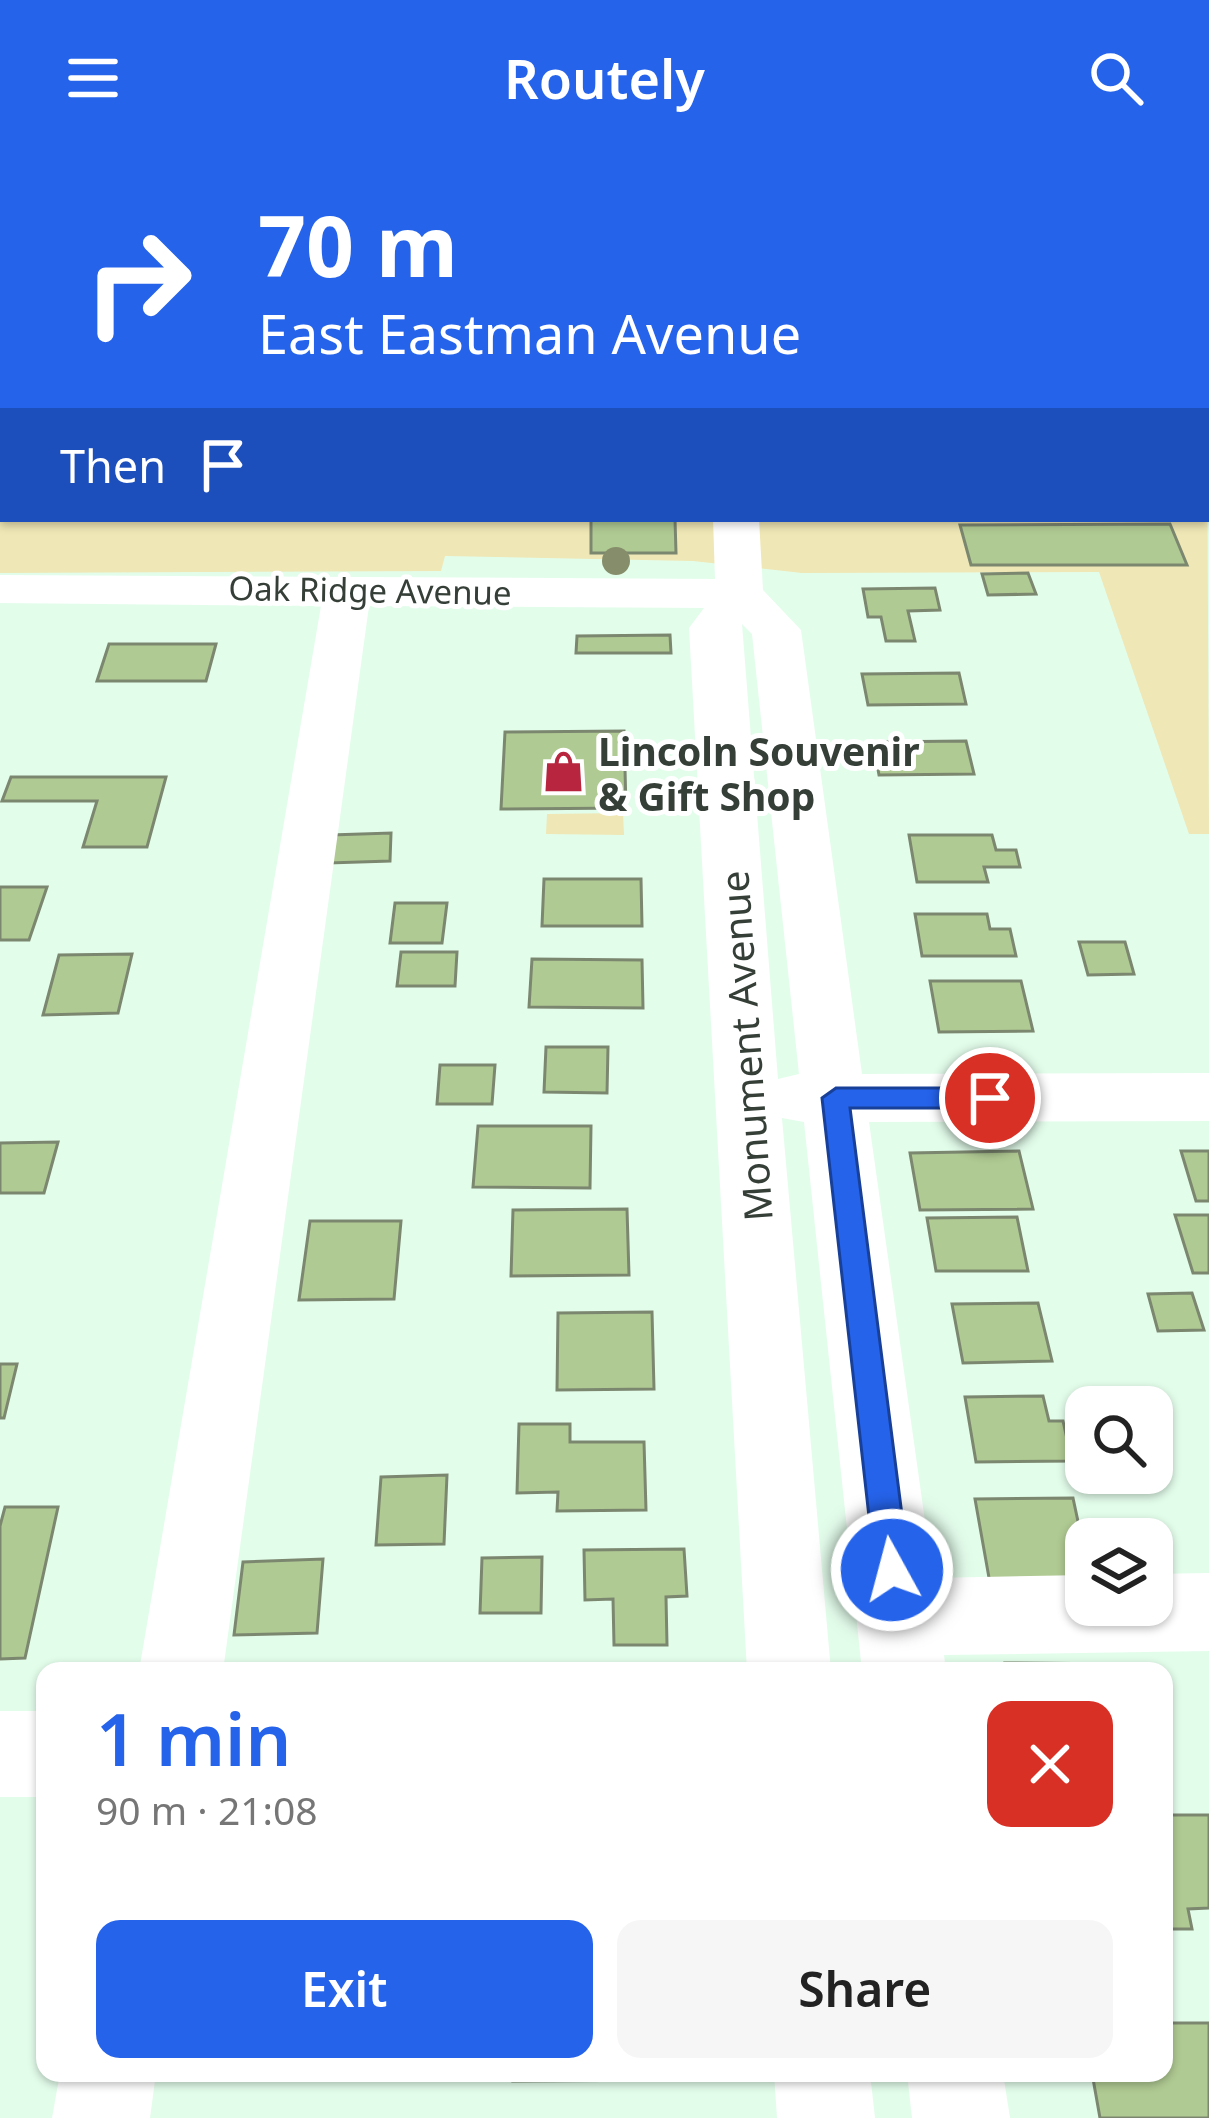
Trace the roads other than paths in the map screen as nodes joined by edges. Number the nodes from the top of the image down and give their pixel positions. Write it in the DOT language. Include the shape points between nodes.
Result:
graph roads {
  1 [pos="736,522"];
  2 [pos="0,589"];
  3 [pos="347,591"];
  4 [pos="740,594"];
  5 [pos="1209,1097"];
  6 [pos="836,1098"];
  7 [pos="749,1099"];
  8 [pos="1209,1612"];
  9 [pos="901,1644"];
  10 [pos="183,1662"];
  11 [pos="788,1662"];
  12 [pos="0,1754"];
  13 [pos="36,1754"];
  14 [pos="107,2082"];
  15 [pos="823,2082"];
  16 [pos="956,2082"];
  17 [pos="101,2118"];
  18 [pos="826,2118"];
  19 [pos="961,2118"];
  1 -- 4 [label="street"];
  2 -- 3 [label="street, Oak Ridge Avenue"];
  3 -- 4 [label="street, Oak Ridge Avenue"];
  3 -- 10 [label="street"];
  4 -- 6 [label="street, Monument Avenue" via="776,630"];
  4 -- 7 [label="street, Monument Avenue" via="714,628"];
  5 -- 6 [label="street"];
  6 -- 7 [label="street"];
  6 -- 9 [label="street, Monument Avenue"];
  7 -- 11 [label="street, Monument Avenue"];
  8 -- 9 [label="street"];
  12 -- 13 [label="street"];
  14 -- 17 [label="street"];
  15 -- 18 [label="street"];
  16 -- 19 [label="street"];
}
